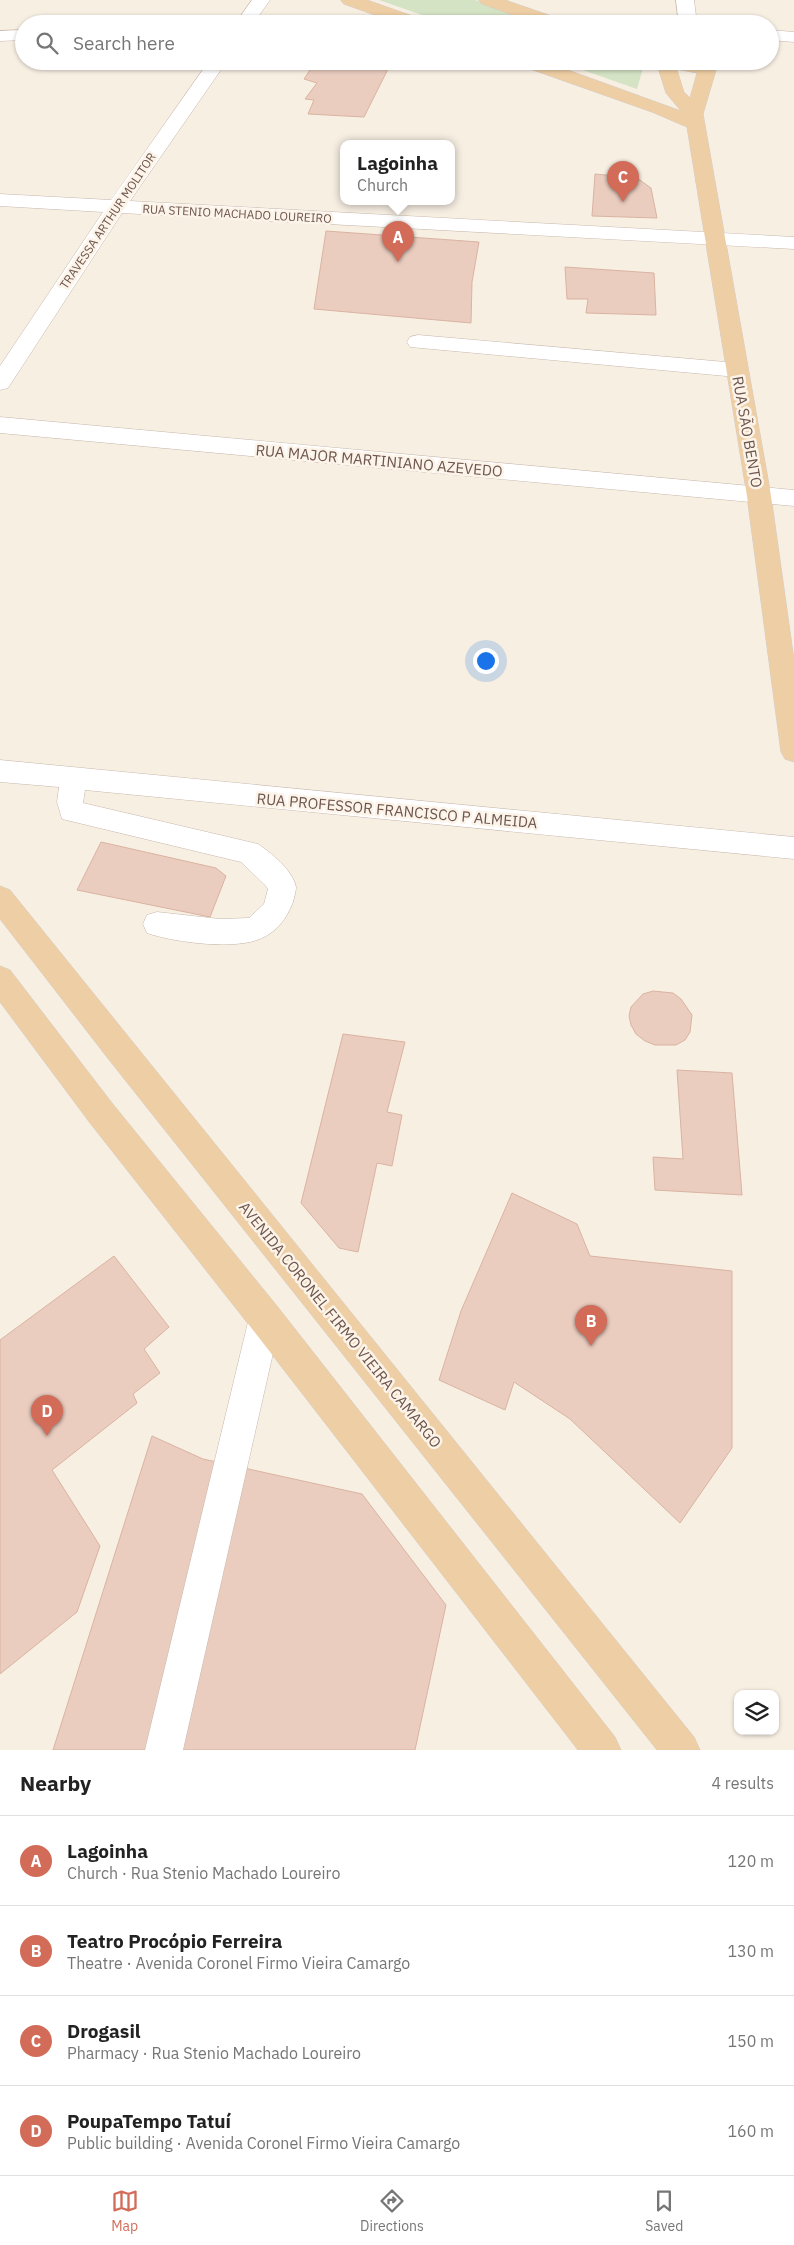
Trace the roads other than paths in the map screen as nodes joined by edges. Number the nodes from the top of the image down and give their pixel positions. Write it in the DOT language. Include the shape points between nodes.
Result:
graph roads {
  1 [pos="261,0"];
  2 [pos="350,0"];
  3 [pos="488,0"];
  4 [pos="685,0"];
  5 [pos="250,15"];
  6 [pos="392,15"];
  7 [pos="531,15"];
  8 [pos="687,15"];
  9 [pos="15,35"];
  10 [pos="779,35"];
  11 [pos="0,36"];
  12 [pos="794,36"];
  13 [pos="212,70"];
  14 [pos="551,70"];
  15 [pos="668,70"];
  16 [pos="704,70"];
  17 [pos="695,119"];
  18 [pos="0,200"];
  19 [pos="116,207"];
  20 [pos="714,240"];
  21 [pos="794,243"];
  22 [pos="418,342"];
  23 [pos="737,370"];
  24 [pos="0,383"];
  25 [pos="0,426"];
  26 [pos="759,496"];
  27 [pos="794,498"];
  28 [pos="794,752"];
  29 [pos="0,771"];
  30 [pos="74,779"];
  31 [pos="794,848"];
  32 [pos="0,898"];
  33 [pos="157,924"];
  34 [pos="0,979"];
  35 [pos="265,1318"];
  36 [pos="164,1750"];
  37 [pos="602,1750"];
  38 [pos="681,1750"];
  1 -- 5 [label="street"];
  2 -- 6 [label="main road"];
  3 -- 7 [label="main road"];
  4 -- 8 [label="street"];
  9 -- 11 [label="street"];
  10 -- 12 [label="street"];
  13 -- 19 [label="street, TRAVESSA ARTHUR MOLITOR"];
  14 -- 17 [label="main road"];
  15 -- 17 [label="main road" via="675,93"];
  16 -- 17 [label="main road, RUA SÃO BENTO"];
  17 -- 20 [label="main road, RUA SÃO BENTO"];
  18 -- 19 [label="street, RUA STENIO MACHADO LOUREIRO"];
  19 -- 20 [label="street, RUA STENIO MACHADO LOUREIRO"];
  19 -- 24 [label="street, TRAVESSA ARTHUR MOLITOR"];
  20 -- 21 [label="street, RUA STENIO MACHADO LOUREIRO"];
  20 -- 23 [label="main road, RUA SÃO BENTO"];
  22 -- 23 [label="street"];
  23 -- 26 [label="main road, RUA SÃO BENTO"];
  25 -- 26 [label="street, RUA MAJOR MARTINIANO AZEVEDO"];
  26 -- 27 [label="street, RUA MAJOR MARTINIANO AZEVEDO"];
  26 -- 28 [label="main road, RUA SÃO BENTO"];
  29 -- 30 [label="street, RUA PROFESSOR FRANCISCO P ALMEIDA"];
  30 -- 31 [label="street, RUA PROFESSOR FRANCISCO P ALMEIDA"];
  30 -- 33 [label="street" via="71,811 248,852 267,867 282,887 277,908 264,924 252,930"];
  32 -- 38 [label="main road, AVENIDA CORONEL FIRMO VIEIRA CAMARGO"];
  34 -- 35 [label="main road" via="100,1113"];
  35 -- 36 [label="street"];
  35 -- 37 [label="main road"];
}
